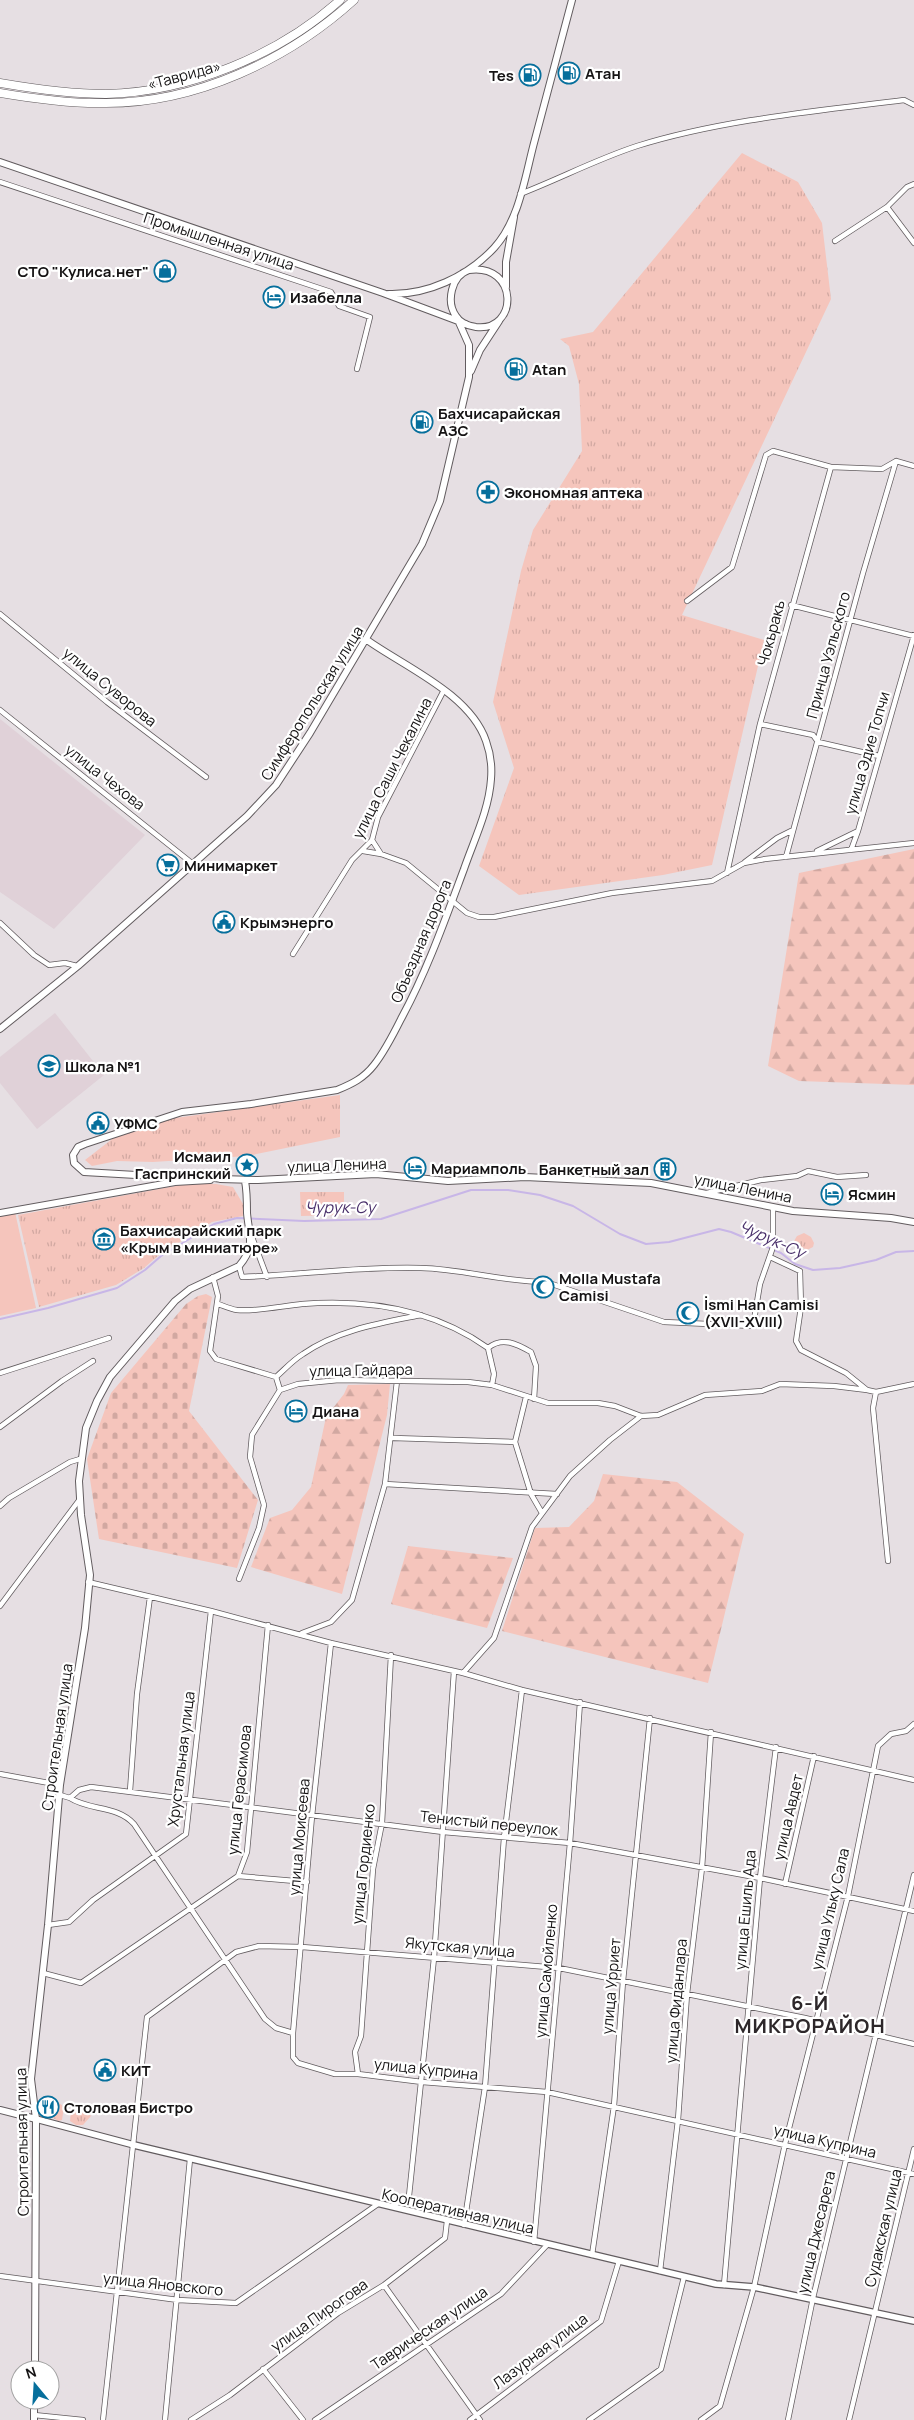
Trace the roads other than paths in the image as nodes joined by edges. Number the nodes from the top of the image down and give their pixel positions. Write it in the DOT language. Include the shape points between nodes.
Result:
graph roads {
  1 [pos="340,0"];
  2 [pos="354,0"];
  3 [pos="572,0"];
  4 [pos="0,83"];
  5 [pos="0,93"];
  6 [pos="914,104"];
  7 [pos="0,162"];
  8 [pos="0,182"];
  9 [pos="914,184"];
  10 [pos="520,194"];
  11 [pos="516,207"];
  12 [pos="887,207"];
  13 [pos="835,241"];
  14 [pos="914,243"];
  15 [pos="464,272"];
  16 [pos="507,290"];
  17 [pos="383,293"];
  18 [pos="499,321"];
  19 [pos="461,322"];
  20 [pos="357,369"];
  21 [pos="469,377"];
  22 [pos="896,461"];
  23 [pos="914,466"];
  24 [pos="831,467"];
  25 [pos="687,600"];
  26 [pos="791,605"];
  27 [pos="0,614"];
  28 [pos="850,620"];
  29 [pos="914,636"];
  30 [pos="367,640"];
  31 [pos="444,690"];
  32 [pos="0,710"];
  33 [pos="760,724"];
  34 [pos="818,742"];
  35 [pos="879,756"];
  36 [pos="206,777"];
  37 [pos="793,830"];
  38 [pos="858,831"];
  39 [pos="372,840"];
  40 [pos="914,843"];
  41 [pos="851,850"];
  42 [pos="363,851"];
  43 [pos="814,853"];
  44 [pos="381,854"];
  45 [pos="786,857"];
  46 [pos="744,863"];
  47 [pos="194,864"];
  48 [pos="727,873"];
  49 [pos="452,902"];
  50 [pos="0,923"];
  51 [pos="293,954"];
  52 [pos="78,966"];
  53 [pos="0,1029"];
  54 [pos="866,1175"];
  55 [pos="222,1179"];
  56 [pos="245,1180"];
  57 [pos="706,1193"];
  58 [pos="773,1208"];
  59 [pos="0,1213"];
  60 [pos="914,1222"];
  61 [pos="252,1237"];
  62 [pos="771,1255"];
  63 [pos="239,1266"];
  64 [pos="267,1276"];
  65 [pos="213,1277"];
  66 [pos="218,1304"];
  67 [pos="424,1315"];
  68 [pos="109,1338"];
  69 [pos="488,1348"];
  70 [pos="93,1362"];
  71 [pos="0,1374"];
  72 [pos="276,1377"];
  73 [pos="398,1381"];
  74 [pos="914,1384"];
  75 [pos="492,1385"];
  76 [pos="280,1390"];
  77 [pos="867,1390"];
  78 [pos="876,1392"];
  79 [pos="526,1397"];
  80 [pos="534,1399"];
  81 [pos="641,1416"];
  82 [pos="0,1427"];
  83 [pos="392,1438"];
  84 [pos="515,1442"];
  85 [pos="80,1459"];
  86 [pos="386,1484"];
  87 [pos="531,1494"];
  88 [pos="556,1494"];
  89 [pos="80,1498"];
  90 [pos="0,1506"];
  91 [pos="542,1513"];
  92 [pos="888,1561"];
  93 [pos="239,1579"];
  94 [pos="88,1582"];
  95 [pos="150,1597"];
  96 [pos="0,1606"];
  97 [pos="211,1611"];
  98 [pos="268,1626"];
  99 [pos="302,1634"];
  100 [pos="331,1643"];
  101 [pos="391,1656"];
  102 [pos="454,1671"];
  103 [pos="463,1673"];
  104 [pos="522,1690"];
  105 [pos="580,1702"];
  106 [pos="650,1718"];
  107 [pos="914,1724"];
  108 [pos="711,1732"];
  109 [pos="776,1747"];
  110 [pos="814,1756"];
  111 [pos="873,1770"];
  112 [pos="0,1774"];
  113 [pos="914,1780"];
  114 [pos="60,1785"];
  115 [pos="130,1792"];
  116 [pos="60,1795"];
  117 [pos="70,1798"];
  118 [pos="189,1800"];
  119 [pos="251,1808"];
  120 [pos="312,1816"];
  121 [pos="382,1823"];
  122 [pos="444,1832"];
  123 [pos="504,1838"];
  124 [pos="570,1843"];
  125 [pos="636,1854"];
  126 [pos="156,1855"];
  127 [pos="702,1868"];
  128 [pos="914,1875"];
  129 [pos="238,1876"];
  130 [pos="760,1878"];
  131 [pos="307,1882"];
  132 [pos="786,1884"];
  133 [pos="848,1896"];
  134 [pos="906,1909"];
  135 [pos="191,1910"];
  136 [pos="914,1911"];
  137 [pos="48,1925"];
  138 [pos="302,1947"];
  139 [pos="368,1952"];
  140 [pos="434,1958"];
  141 [pos="224,1959"];
  142 [pos="495,1963"];
  143 [pos="559,1968"];
  144 [pos="43,1973"];
  145 [pos="623,1981"];
  146 [pos="687,1994"];
  147 [pos="749,2007"];
  148 [pos="816,2020"];
  149 [pos="293,2033"];
  150 [pos="876,2035"];
  151 [pos="914,2044"];
  152 [pos="358,2074"];
  153 [pos="422,2082"];
  154 [pos="485,2087"];
  155 [pos="547,2092"];
  156 [pos="614,2106"];
  157 [pos="0,2110"];
  158 [pos="36,2119"];
  159 [pos="678,2120"];
  160 [pos="737,2133"];
  161 [pos="785,2144"];
  162 [pos="134,2145"];
  163 [pos="914,2149"];
  164 [pos="846,2158"];
  165 [pos="190,2159"];
  166 [pos="908,2172"];
  167 [pos="914,2174"];
  168 [pos="378,2204"];
  169 [pos="391,2207"];
  170 [pos="447,2221"];
  171 [pos="464,2225"];
  172 [pos="534,2242"];
  173 [pos="547,2245"];
  174 [pos="592,2255"];
  175 [pos="618,2261"];
  176 [pos="660,2271"];
  177 [pos="0,2276"];
  178 [pos="684,2277"];
  179 [pos="36,2281"];
  180 [pos="384,2285"];
  181 [pos="724,2285"];
  182 [pos="754,2287"];
  183 [pos="117,2292"];
  184 [pos="813,2298"];
  185 [pos="178,2300"];
  186 [pos="876,2313"];
  187 [pos="914,2321"];
  188 [pos="427,2344"];
  189 [pos="34,2360"];
  190 [pos="263,2369"];
  191 [pos="476,2415"];
  192 [pos="34,2418"];
  193 [pos="83,2420"];
  194 [pos="103,2420"];
  195 [pos="166,2420"];
  196 [pos="191,2420"];
  197 [pos="304,2420"];
  198 [pos="315,2420"];
  199 [pos="470,2420"];
  200 [pos="480,2420"];
  201 [pos="589,2420"];
  202 [pos="701,2420"];
  203 [pos="788,2420"];
  204 [pos="849,2420"];
  1 -- 4 [label="highway, «Таврида»" via="305,27 265,50 212,74 182,83 107,94 60,92"];
  2 -- 5 [label="highway, «Таврида»" via="291,47 238,74 184,92 160,98 107,103"];
  3 -- 10 [label="main road"];
  6 -- 10 [label="street" via="904,100 786,115 685,133 635,147"];
  7 -- 17 [label="main road"];
  8 -- 20 [label="street, Промышленная улица" via="331,292 339,306 370,317"];
  9 -- 12 [label="street"];
  10 -- 11 [label="main road"];
  11 -- 15 [label="main road" via="494,248"];
  11 -- 16 [label="main road" via="506,262"];
  12 -- 13 [label="street"];
  12 -- 14 [label="street"];
  15 -- 16 [label="main road" via="479,270 492,273 500,278"];
  15 -- 17 [label="main road" via="428,290 407,294"];
  15 -- 19 [label="main road" via="453,286 451,296"];
  16 -- 18 [label="main road" via="506,309"];
  17 -- 19 [label="main road"];
  18 -- 19 [label="main road" via="485,327"];
  18 -- 21 [label="main road, Симферопольская улица" via="480,350"];
  19 -- 21 [label="main road, Симферопольская улица" via="470,349"];
  21 -- 30 [label="main road, Симферопольская улица" via="440,501 422,544"];
  22 -- 23 [label="street"];
  22 -- 24 [label="street" via="882,469"];
  22 -- 28 [label="street, Принца Уэльского"];
  24 -- 25 [label="street" via="773,451 766,455 732,568"];
  24 -- 26 [label="street, Чокъракъ"];
  26 -- 28 [label="street"];
  26 -- 33 [label="street, Чокъракъ"];
  27 -- 36 [label="street, улица Суворова" via="107,702"];
  28 -- 29 [label="street"];
  28 -- 34 [label="street, Принца Уэльского"];
  29 -- 35 [label="street, улица Эдие Топчи"];
  30 -- 31 [label="main road, Объездная дорога"];
  30 -- 47 [label="main road, Симферопольская улица" via="276,785"];
  31 -- 39 [label="street, улица Саши Чекалина" via="378,817"];
  31 -- 49 [label="main road, Объездная дорога" via="459,701 479,726 486,740 491,778 485,810"];
  32 -- 47 [label="street, улица Чехова"];
  33 -- 34 [label="street" via="813,735"];
  33 -- 48 [label="street, Чокъракъ"];
  34 -- 35 [label="street"];
  34 -- 37 [label="street, Принца Уэльского"];
  35 -- 38 [label="street, улица Эдие Топчи"];
  37 -- 45 [label="street, Принца Уэльского"];
  37 -- 46 [label="street"];
  38 -- 41 [label="street"];
  38 -- 43 [label="street, улица Эдие Топчи"];
  39 -- 42 [label="street, улица Саши Чекалина"];
  39 -- 44 [label="street"];
  40 -- 41 [label="street"];
  41 -- 43 [label="street"];
  42 -- 44 [label="street"];
  42 -- 51 [label="street, улица Саши Чекалина" via="352,860"];
  43 -- 45 [label="street"];
  44 -- 49 [label="street" via="406,864 444,892"];
  45 -- 46 [label="street"];
  46 -- 48 [label="street"];
  47 -- 52 [label="main road, Симферопольская улица"];
  48 -- 49 [label="street" via="701,884 612,893 494,917 467,913"];
  49 -- 55 [label="main road, Объездная дорога" via="420,983 395,1032 374,1065 354,1084 318,1094 163,1116 78,1147 73,1155 74,1163 84,1172"];
  50 -- 52 [label="street" via="34,956 50,965 65,963"];
  52 -- 53 [label="main road, Симферопольская улица"];
  54 -- 57 [label="street" via="837,1177 808,1171 797,1176 761,1180"];
  55 -- 56 [label="main road, улица Ленина"];
  55 -- 59 [label="main road, улица Ленина" via="175,1182"];
  56 -- 57 [label="main road, улица Ленина" via="376,1174 448,1181 525,1177 651,1183"];
  56 -- 61 [label="main road"];
  57 -- 58 [label="main road, улица Ленина"];
  58 -- 60 [label="main road, улица Ленина"];
  58 -- 62 [label="street"];
  61 -- 63 [label="main road" via="249,1250"];
  61 -- 64 [label="street"];
  62 -- 64 [label="street" via="760,1284 753,1326 664,1322 546,1282 457,1271 421,1268"];
  62 -- 77 [label="street" via="800,1271 801,1307 796,1340 801,1350 846,1373"];
  63 -- 64 [label="street" via="242,1277"];
  63 -- 65 [label="main road, Строительная улица"];
  65 -- 66 [label="street"];
  65 -- 85 [label="main road, Строительная улица" via="175,1300 110,1377 86,1428"];
  66 -- 67 [label="street" via="237,1310 305,1304 371,1304"];
  66 -- 72 [label="street" via="210,1351 216,1359"];
  67 -- 69 [label="street" via="466,1333"];
  67 -- 72 [label="street, улица Гайдара" via="328,1339 302,1354"];
  68 -- 71 [label="street"];
  69 -- 75 [label="street" via="494,1374"];
  69 -- 80 [label="street" via="505,1341 531,1352 536,1366"];
  70 -- 82 [label="street"];
  72 -- 76 [label="street"];
  73 -- 75 [label="street, улица Гайдара"];
  73 -- 76 [label="street, улица Гайдара" via="339,1380 298,1384"];
  73 -- 83 [label="street"];
  74 -- 78 [label="street"];
  75 -- 79 [label="street, улица Гайдара"];
  76 -- 93 [label="street" via="252,1435 250,1457 264,1505 259,1528"];
  77 -- 78 [label="street"];
  77 -- 81 [label="street" via="780,1384 762,1391 705,1395 658,1415"];
  78 -- 92 [label="street" via="873,1408"];
  79 -- 80 [label="street, улица Гайдара"];
  79 -- 84 [label="street"];
  80 -- 81 [label="street, улица Гайдара" via="548,1403 598,1403"];
  81 -- 88 [label="street" via="570,1476"];
  83 -- 84 [label="street"];
  83 -- 86 [label="street"];
  84 -- 87 [label="street"];
  85 -- 89 [label="main road, Строительная улица"];
  85 -- 90 [label="street"];
  86 -- 87 [label="street"];
  86 -- 99 [label="street" via="352,1600 331,1622"];
  87 -- 88 [label="street"];
  87 -- 91 [label="street"];
  88 -- 91 [label="street"];
  89 -- 94 [label="main road, Строительная улица" via="90,1566"];
  89 -- 96 [label="street"];
  91 -- 103 [label="street" via="532,1527 494,1638"];
  94 -- 95 [label="street"];
  94 -- 114 [label="main road, Строительная улица"];
  95 -- 97 [label="street"];
  95 -- 115 [label="street"];
  97 -- 98 [label="street"];
  97 -- 118 [label="street, Хрустальная улица"];
  98 -- 99 [label="street"];
  98 -- 119 [label="street, улица Герасимова"];
  99 -- 100 [label="street"];
  100 -- 101 [label="street"];
  100 -- 120 [label="street, улица Моисеева"];
  101 -- 102 [label="street"];
  101 -- 121 [label="street, улица Гордиенко"];
  102 -- 103 [label="street"];
  102 -- 122 [label="street"];
  103 -- 104 [label="street"];
  104 -- 105 [label="street"];
  104 -- 123 [label="street"];
  105 -- 106 [label="street"];
  105 -- 124 [label="street, улица Самойленко"];
  106 -- 108 [label="street"];
  106 -- 125 [label="street, улица Урриет"];
  107 -- 111 [label="street, улица Ульку Сала" via="906,1731 891,1734 878,1746"];
  108 -- 109 [label="street"];
  108 -- 127 [label="street, улица Фиданлара"];
  109 -- 110 [label="street"];
  109 -- 130 [label="street, улица Ешиль Ада"];
  110 -- 111 [label="street"];
  110 -- 132 [label="street, улица Авдет"];
  111 -- 113 [label="street"];
  111 -- 133 [label="street, улица Ульку Сала"];
  112 -- 114 [label="street"];
  114 -- 116 [label="main road, Строительная улица"];
  115 -- 117 [label="street, Тенистый переулок" via="91,1787 78,1790"];
  115 -- 118 [label="street, Тенистый переулок"];
  116 -- 117 [label="street"];
  116 -- 137 [label="main road, Строительная улица"];
  117 -- 126 [label="street" via="123,1814"];
  118 -- 119 [label="street, Тенистый переулок"];
  118 -- 126 [label="street, Хрустальная улица" via="186,1834"];
  119 -- 120 [label="street, Тенистый переулок"];
  119 -- 129 [label="street, улица Герасимова" via="247,1852"];
  120 -- 121 [label="street, Тенистый переулок"];
  120 -- 131 [label="street, улица Моисеева"];
  121 -- 122 [label="street, Тенистый переулок"];
  121 -- 139 [label="street, улица Гордиенко" via="372,1870"];
  122 -- 123 [label="street, Тенистый переулок"];
  122 -- 140 [label="street"];
  123 -- 124 [label="street, Тенистый переулок"];
  123 -- 142 [label="street"];
  124 -- 125 [label="street, Тенистый переулок"];
  124 -- 143 [label="street, улица Самойленко"];
  125 -- 127 [label="street, Тенистый переулок"];
  125 -- 145 [label="street, улица Урриет"];
  126 -- 135 [label="street"];
  126 -- 137 [label="street, Хрустальная улица" via="93,1900 69,1922"];
  127 -- 130 [label="street, Тенистый переулок"];
  127 -- 146 [label="street, улица Фиданлара"];
  128 -- 134 [label="street, улица Джесарета"];
  129 -- 131 [label="street"];
  129 -- 135 [label="street, улица Герасимова"];
  130 -- 132 [label="street, Тенистый переулок"];
  130 -- 147 [label="street, улица Ешиль Ада"];
  131 -- 138 [label="street, улица Моисеева"];
  132 -- 133 [label="street, Тенистый переулок"];
  133 -- 134 [label="street, Тенистый переулок"];
  133 -- 148 [label="street, улица Ульку Сала"];
  134 -- 136 [label="street, Тенистый переулок"];
  134 -- 150 [label="street, улица Джесарета"];
  135 -- 141 [label="street"];
  135 -- 144 [label="street, улица Герасимова" via="80,1983"];
  137 -- 144 [label="main road, Строительная улица"];
  138 -- 139 [label="street, Якутская улица"];
  138 -- 141 [label="street, Якутская улица" via="259,1946"];
  138 -- 149 [label="street, улица Моисеева"];
  139 -- 140 [label="street, Якутская улица"];
  139 -- 152 [label="street, улица Гордиенко" via="360,2036 355,2052"];
  140 -- 142 [label="street, Якутская улица"];
  140 -- 153 [label="street"];
  141 -- 149 [label="street" via="265,2019 276,2028"];
  141 -- 162 [label="street, Якутская улица" via="147,2017"];
  142 -- 143 [label="street, Якутская улица"];
  142 -- 154 [label="street"];
  143 -- 145 [label="street, Якутская улица"];
  143 -- 155 [label="street, улица Самойленко"];
  144 -- 158 [label="main road, Строительная улица" via="31,2079"];
  145 -- 146 [label="street, Якутская улица"];
  145 -- 156 [label="street, улица Урриет"];
  146 -- 147 [label="street, Якутская улица"];
  146 -- 159 [label="street, улица Фиданлара"];
  147 -- 148 [label="street, Якутская улица"];
  147 -- 160 [label="street, улица Ешиль Ада"];
  148 -- 150 [label="street, Якутская улица"];
  148 -- 161 [label="street, улица Ульку Сала"];
  149 -- 152 [label="street, улица Куприна" via="293,2057 298,2063 335,2074"];
  150 -- 151 [label="street, Якутская улица"];
  150 -- 164 [label="street, улица Джесарета"];
  152 -- 153 [label="street, улица Куприна"];
  153 -- 154 [label="street, улица Куприна"];
  153 -- 169 [label="street" via="409,2196"];
  154 -- 155 [label="street, улица Куприна"];
  154 -- 171 [label="street"];
  155 -- 156 [label="street, улица Куприна"];
  155 -- 172 [label="street, улица Самойленко"];
  156 -- 159 [label="street, улица Куприна"];
  156 -- 174 [label="street, улица Урриет"];
  157 -- 158 [label="main road, Кооперативная улица"];
  158 -- 162 [label="street, Кооперативная улица"];
  158 -- 179 [label="main road, Строительная улица"];
  159 -- 160 [label="street, улица Куприна"];
  159 -- 176 [label="street, улица Фиданлара"];
  160 -- 161 [label="street, улица Куприна"];
  160 -- 181 [label="street, улица Ешиль Ада"];
  161 -- 164 [label="street, улица Куприна"];
  161 -- 182 [label="street, улица Ульку Сала"];
  162 -- 165 [label="street, Кооперативная улица"];
  162 -- 183 [label="street, Якутская улица"];
  163 -- 166 [label="street, Судакская улица"];
  164 -- 166 [label="street, улица Куприна"];
  164 -- 184 [label="street, улица Джесарета"];
  165 -- 168 [label="street, Кооперативная улица"];
  165 -- 185 [label="street"];
  166 -- 167 [label="street, улица Куприна"];
  166 -- 186 [label="street, Судакская улица"];
  168 -- 169 [label="street, Кооперативная улица"];
  168 -- 185 [label="street, улица Яновского" via="236,2303"];
  169 -- 170 [label="street, Кооперативная улица"];
  170 -- 171 [label="street, Кооперативная улица"];
  170 -- 180 [label="street, улица Пирогова" via="446,2238"];
  171 -- 172 [label="street, Кооперативная улица"];
  172 -- 173 [label="street, Кооперативная улица"];
  173 -- 174 [label="street, Кооперативная улица"];
  173 -- 188 [label="street, Таврическая улица" via="501,2294"];
  174 -- 175 [label="street, Кооперативная улица"];
  175 -- 176 [label="street, Кооперативная улица"];
  175 -- 191 [label="street, Лазурная улица" via="601,2321"];
  176 -- 178 [label="street, Кооперативная улица"];
  177 -- 179 [label="street, улица Яновского"];
  178 -- 181 [label="street, Кооперативная улица"];
  178 -- 201 [label="street" via="661,2370"];
  179 -- 183 [label="street, улица Яновского"];
  179 -- 189 [label="main road, Строительная улица"];
  180 -- 188 [label="street"];
  180 -- 190 [label="street, улица Пирогова" via="338,2313"];
  181 -- 182 [label="street, Кооперативная улица"];
  182 -- 184 [label="street, Кооперативная улица"];
  182 -- 202 [label="street, улица Ульку Сала" via="720,2406"];
  183 -- 185 [label="street, улица Яновского"];
  183 -- 194 [label="street, Якутская улица"];
  184 -- 186 [label="street, Кооперативная улица"];
  184 -- 203 [label="street, улица Джесарета"];
  185 -- 195 [label="street"];
  186 -- 187 [label="street, Кооперативная улица"];
  186 -- 204 [label="street, Судакская улица"];
  188 -- 191 [label="street"];
  188 -- 198 [label="street, Таврическая улица"];
  190 -- 196 [label="street, улица Пирогова"];
  190 -- 197 [label="street"];
  191 -- 199 [label="street, Лазурная улица"];
  191 -- 200 [label="street"];
  192 -- 193 [label="street"];
}
